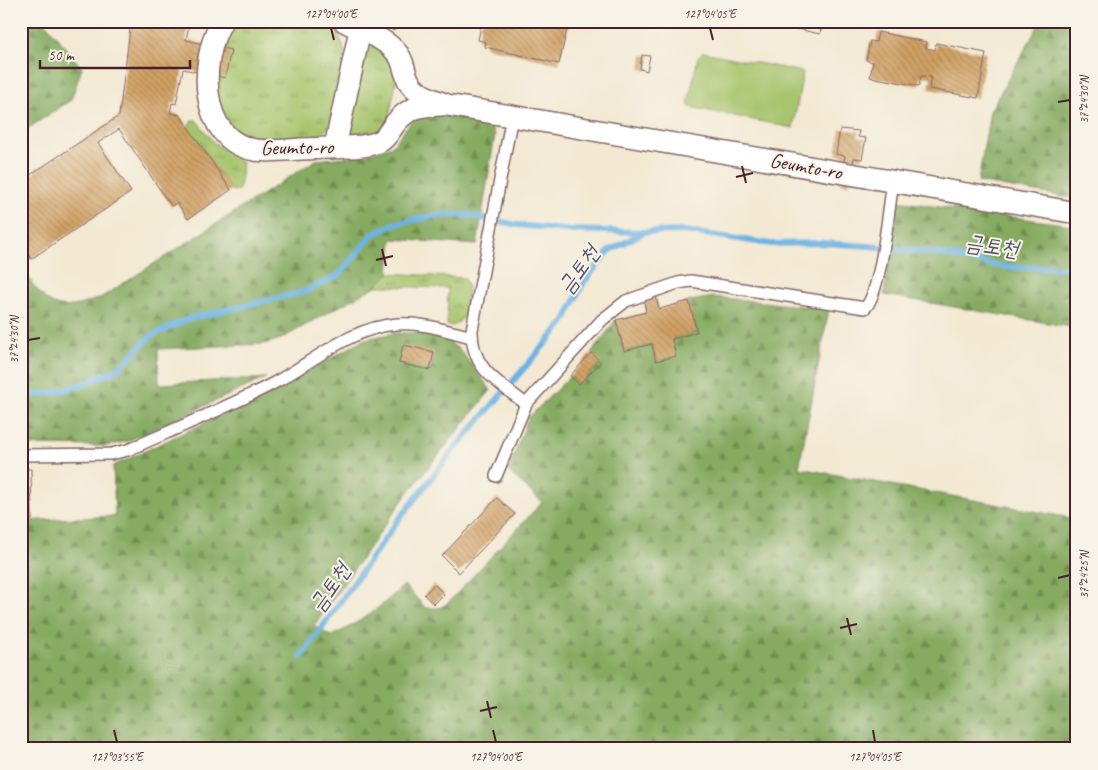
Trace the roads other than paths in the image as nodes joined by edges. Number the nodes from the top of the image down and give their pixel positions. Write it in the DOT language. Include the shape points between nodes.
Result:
graph roads {
  1 [pos="222,21"];
  2 [pos="352,25"];
  3 [pos="447,105"];
  4 [pos="512,116"];
  5 [pos="335,147"];
  6 [pos="892,188"];
  7 [pos="1077,213"];
  8 [pos="472,337"];
  9 [pos="526,404"];
  10 [pos="21,455"];
  11 [pos="496,476"];
  1 -- 5 [label="street, Geumto-ro" via="212,47 206,85 211,110 222,129 254,150"];
  2 -- 3 [label="street, Geumto-ro" via="396,51 403,62 406,77 423,96"];
  2 -- 5 [label="street"];
  3 -- 4 [label="street, Geumto-ro"];
  3 -- 5 [label="street, Geumto-ro" via="414,108 400,117 389,134 374,144"];
  4 -- 6 [label="street, Geumto-ro"];
  4 -- 8 [label="lane"];
  6 -- 7 [label="street, Geumto-ro"];
  6 -- 9 [label="lane" via="877,280 865,308 697,282 678,283 626,301 602,320"];
  8 -- 9 [label="lane" via="473,353 479,362"];
  8 -- 10 [label="lane" via="419,324 375,328 353,336 273,383 128,450 111,454"];
  9 -- 11 [label="lane"];
}
